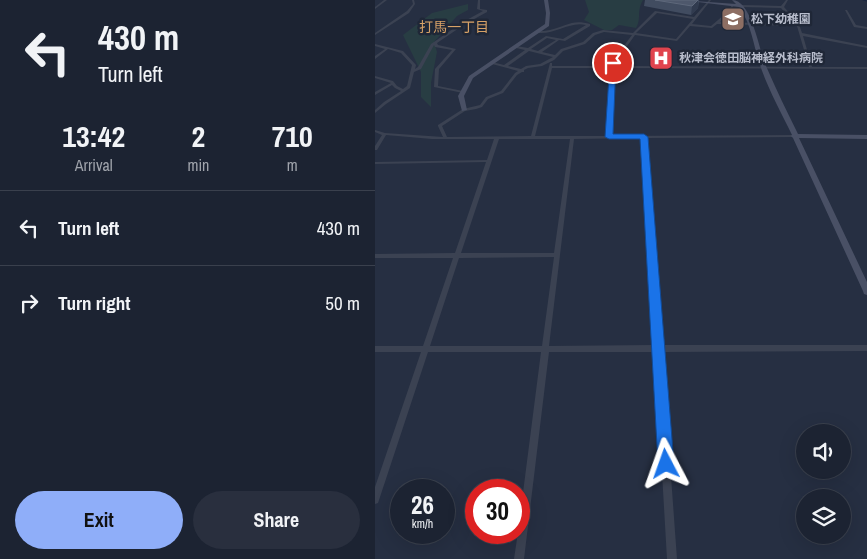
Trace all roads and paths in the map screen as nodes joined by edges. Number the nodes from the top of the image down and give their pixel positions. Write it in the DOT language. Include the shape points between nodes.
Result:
graph roads {
  1 [pos="386,0"];
  2 [pos="413,0"];
  3 [pos="479,0"];
  4 [pos="546,0"];
  5 [pos="683,0"];
  6 [pos="787,0"];
  7 [pos="709,1"];
  8 [pos="733,2"];
  9 [pos="741,6"];
  10 [pos="782,7"];
  11 [pos="375,8"];
  12 [pos="846,11"];
  13 [pos="694,18"];
  14 [pos="717,23"];
  15 [pos="749,24"];
  16 [pos="798,25"];
  17 [pos="689,26"];
  18 [pos="867,28"];
  19 [pos="539,32"];
  20 [pos="375,34"];
  21 [pos="634,34"];
  22 [pos="800,34"];
  23 [pos="559,39"];
  24 [pos="436,43"];
  25 [pos="375,45"];
  26 [pos="517,47"];
  27 [pos="867,47"];
  28 [pos="387,49"];
  29 [pos="529,50"];
  30 [pos="539,52"];
  31 [pos="554,57"];
  32 [pos="375,58"];
  33 [pos="493,63"];
  34 [pos="505,66"];
  35 [pos="550,67"];
  36 [pos="613,68"];
  37 [pos="763,68"];
  38 [pos="811,68"];
  39 [pos="867,68"];
  40 [pos="414,71"];
  41 [pos="523,71"];
  42 [pos="375,77"];
  43 [pos="393,83"];
  44 [pos="403,91"];
  45 [pos="462,92"];
  46 [pos="375,94"];
  47 [pos="465,110"];
  48 [pos="375,112"];
  49 [pos="375,131"];
  50 [pos="385,134"];
  51 [pos="794,136"];
  52 [pos="867,136"];
  53 [pos="445,137"];
  54 [pos="497,137"];
  55 [pos="533,137"];
  56 [pos="572,137"];
  57 [pos="609,137"];
  58 [pos="644,137"];
  59 [pos="375,149"];
  60 [pos="489,162"];
  61 [pos="375,164"];
  62 [pos="457,255"];
  63 [pos="557,255"];
  64 [pos="375,256"];
  65 [pos="867,291"];
  66 [pos="426,348"];
  67 [pos="545,348"];
  68 [pos="867,348"];
  69 [pos="375,349"];
  70 [pos="658,349"];
  71 [pos="375,500"];
  72 [pos="519,559"];
  73 [pos="673,559"];
  1 -- 11 [label="street"];
  2 -- 20 [label="street" via="408,12"];
  3 -- 24 [label="street" via="478,9 486,11"];
  4 -- 19 [label="street" via="549,20"];
  5 -- 7 [label="street"];
  6 -- 10 [label="street"];
  7 -- 8 [label="street"];
  7 -- 13 [label="street"];
  8 -- 9 [label="street"];
  8 -- 14 [label="street"];
  9 -- 10 [label="street"];
  9 -- 15 [label="street"];
  10 -- 16 [label="street"];
  12 -- 18 [label="street" via="855,26"];
  13 -- 17 [label="street"];
  13 -- 21 [label="street" via="656,12"];
  14 -- 15 [label="street"];
  14 -- 17 [label="street" via="712,27"];
  15 -- 16 [label="street"];
  15 -- 37 [label="street"];
  16 -- 22 [label="street"];
  17 -- 21 [label="street" via="677,40"];
  19 -- 23 [label="street" via="549,34 568,23 589,25 564,40"];
  19 -- 26 [label="street"];
  21 -- 31 [label="street" via="599,32"];
  21 -- 36 [label="street" via="614,59"];
  22 -- 27 [label="street"];
  22 -- 38 [label="street"];
  23 -- 29 [label="street" via="546,37"];
  23 -- 30 [label="street"];
  24 -- 40 [label="street" via="420,68"];
  24 -- 45 [label="street" via="440,48 454,49 437,69 436,87"];
  25 -- 28 [label="street"];
  26 -- 29 [label="street"];
  26 -- 33 [label="street"];
  28 -- 32 [label="street"];
  28 -- 40 [label="street" via="402,52 412,62"];
  29 -- 30 [label="street"];
  29 -- 34 [label="street"];
  30 -- 31 [label="street"];
  31 -- 35 [label="street"];
  31 -- 41 [label="street"];
  33 -- 34 [label="street"];
  33 -- 45 [label="street" via="471,77"];
  34 -- 41 [label="street"];
  35 -- 36 [label="street"];
  35 -- 55 [label="street"];
  36 -- 37 [label="street"];
  36 -- 57 [label="street"];
  37 -- 38 [label="street"];
  37 -- 51 [label="street"];
  38 -- 39 [label="street"];
  40 -- 44 [label="street" via="411,85"];
  41 -- 47 [label="street" via="516,74 502,92 487,98 481,106"];
  42 -- 43 [label="street"];
  43 -- 44 [label="street"];
  43 -- 46 [label="street"];
  44 -- 48 [label="street"];
  45 -- 47 [label="street"];
  47 -- 53 [label="street" via="440,126"];
  49 -- 50 [label="street"];
  50 -- 53 [label="street"];
  50 -- 59 [label="street"];
  51 -- 52 [label="street"];
  51 -- 58 [label="street"];
  51 -- 65 [label="street"];
  53 -- 54 [label="street"];
  54 -- 55 [label="street"];
  54 -- 60 [label="street"];
  55 -- 56 [label="street"];
  56 -- 57 [label="street"];
  56 -- 63 [label="street"];
  57 -- 58 [label="street"];
  58 -- 70 [label="street"];
  60 -- 61 [label="street"];
  60 -- 62 [label="street"];
  62 -- 63 [label="street"];
  62 -- 64 [label="street"];
  62 -- 66 [label="street"];
  63 -- 67 [label="street"];
  66 -- 67 [label="street"];
  66 -- 69 [label="street"];
  66 -- 71 [label="street"];
  67 -- 70 [label="street"];
  67 -- 72 [label="street"];
  68 -- 70 [label="street"];
  70 -- 73 [label="street"];
}
